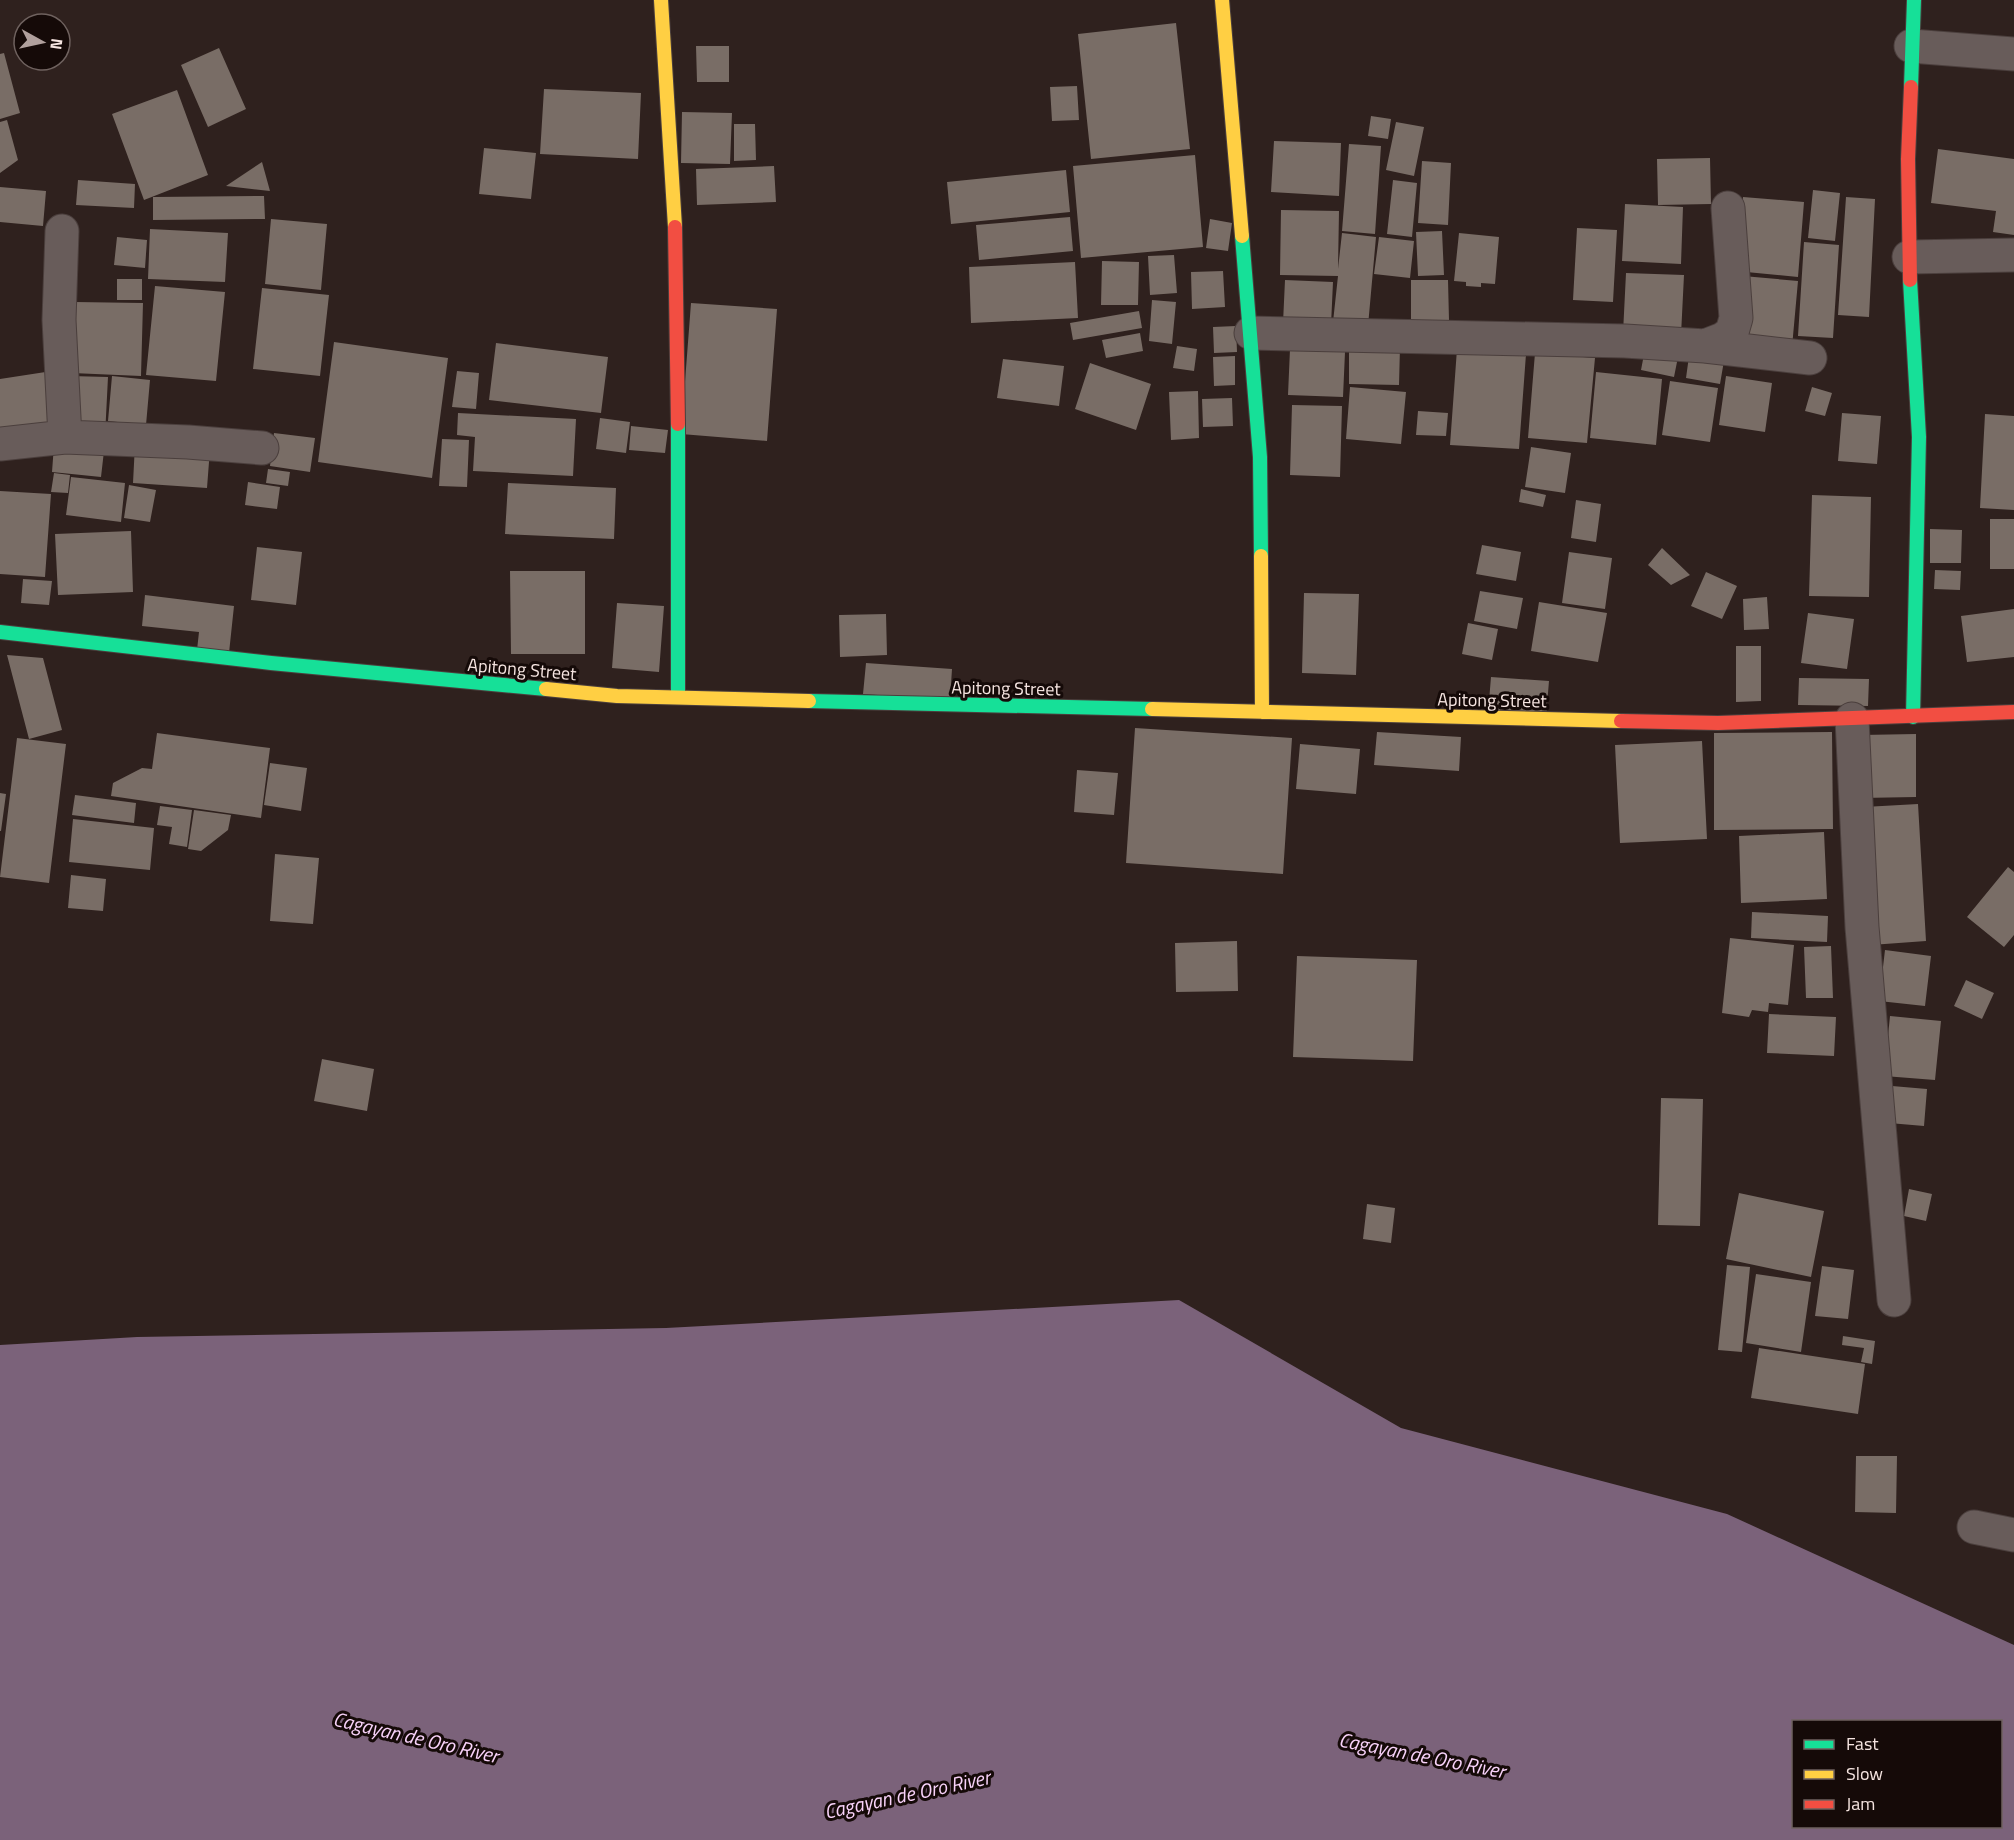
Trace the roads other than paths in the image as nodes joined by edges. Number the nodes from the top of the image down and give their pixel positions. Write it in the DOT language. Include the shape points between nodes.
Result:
graph roads {
  1 [pos="661,0"];
  2 [pos="1222,0"];
  3 [pos="1914,0"];
  4 [pos="1911,46"];
  5 [pos="2014,54"];
  6 [pos="1728,208"];
  7 [pos="62,231"];
  8 [pos="2014,255"];
  9 [pos="1909,257"];
  10 [pos="1251,333"];
  11 [pos="1705,346"];
  12 [pos="1810,358"];
  13 [pos="65,437"];
  14 [pos="0,444"];
  15 [pos="262,448"];
  16 [pos="0,632"];
  17 [pos="678,697"];
  18 [pos="1262,712"];
  19 [pos="2014,712"];
  20 [pos="1913,717"];
  21 [pos="1852,719"];
  22 [pos="1894,1300"];
  23 [pos="1974,1527"];
  24 [pos="2014,1535"];
  1 -- 17 [label="street" via="672,106 677,293"];
  2 -- 10 [label="street"];
  3 -- 4 [label="street"];
  4 -- 5 [label="street"];
  4 -- 9 [label="street"];
  6 -- 11 [label="street" via="1736,318 1732,332"];
  7 -- 13 [label="street" via="59,321"];
  8 -- 9 [label="street"];
  9 -- 20 [label="street" via="1919,437"];
  10 -- 11 [label="street"];
  10 -- 18 [label="street" via="1260,457"];
  11 -- 12 [label="street"];
  13 -- 14 [label="street"];
  13 -- 15 [label="street"];
  16 -- 17 [label="street, Apitong Street" via="355,671 617,696"];
  17 -- 18 [label="street, Apitong Street"];
  18 -- 21 [label="street, Apitong Street" via="1718,723"];
  19 -- 20 [label="street, Apitong Street"];
  20 -- 21 [label="street, Apitong Street"];
  21 -- 22 [label="street" via="1862,927"];
  23 -- 24 [label="street"];
}
